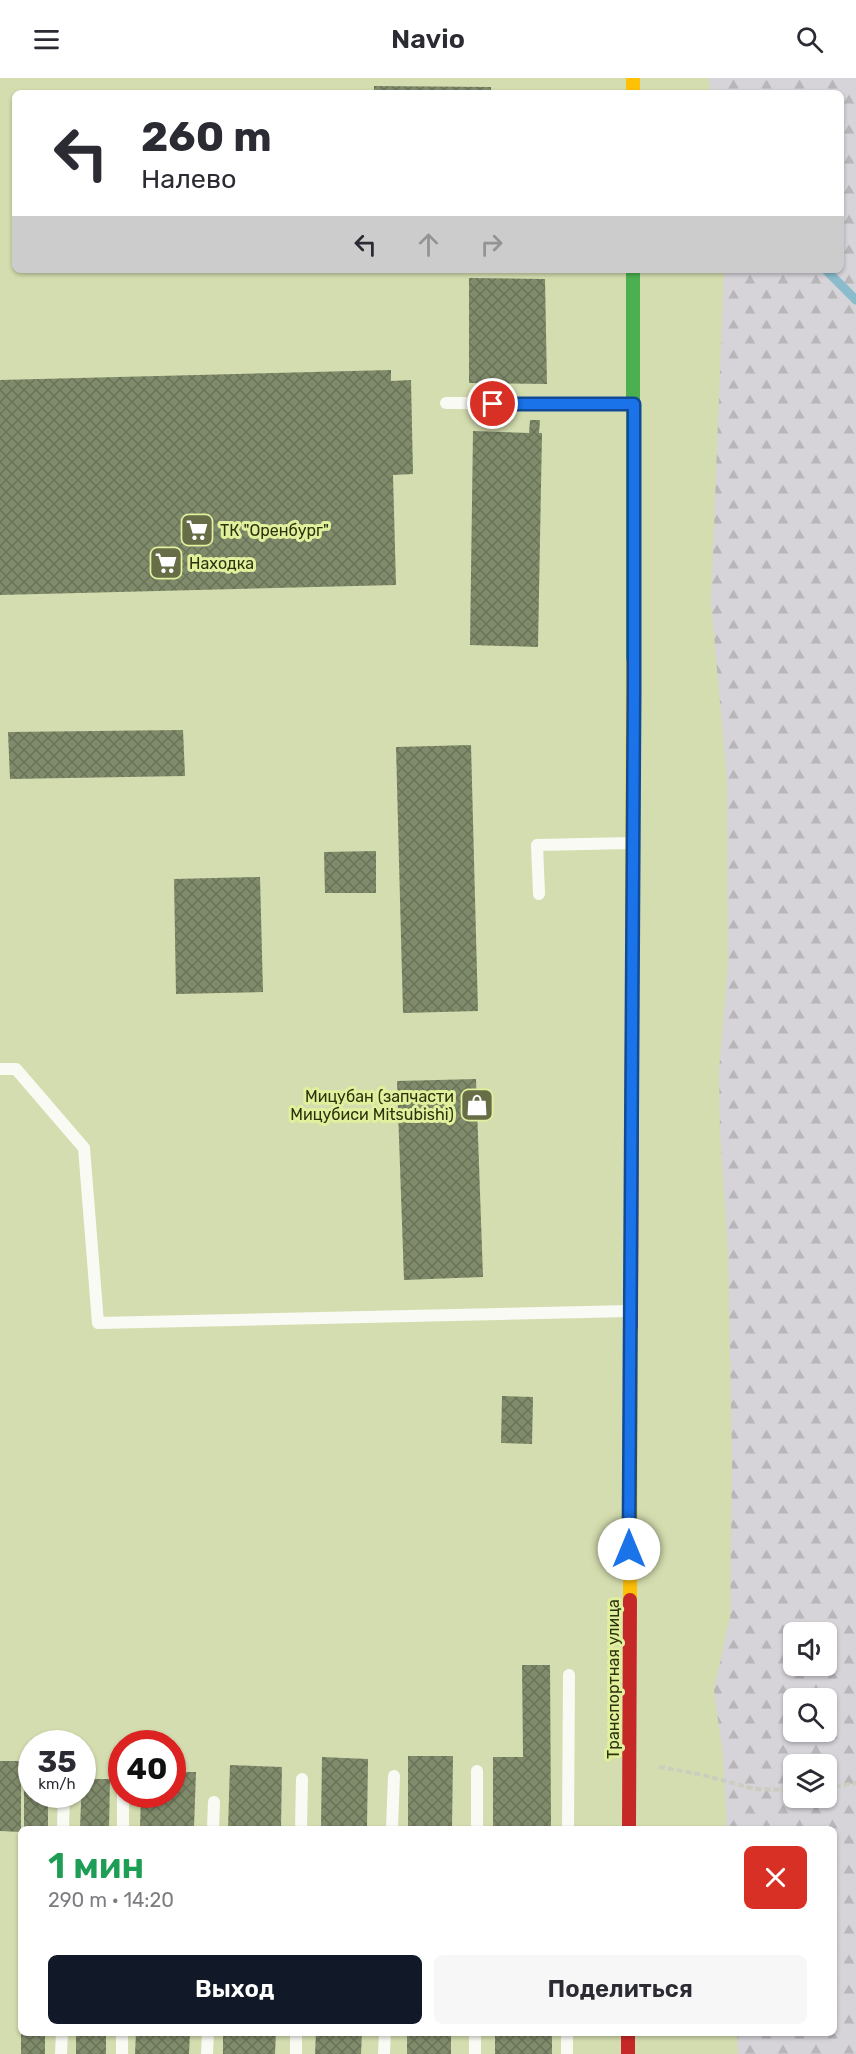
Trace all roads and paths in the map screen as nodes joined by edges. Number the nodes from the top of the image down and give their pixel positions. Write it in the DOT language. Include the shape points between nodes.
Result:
graph roads {
  1 [pos="633,273"];
  2 [pos="446,404"];
  3 [pos="634,404"];
  4 [pos="633,843"];
  5 [pos="539,894"];
  6 [pos="0,1069"];
  7 [pos="630,1311"];
  8 [pos="569,1675"];
  9 [pos="629,1763"];
  10 [pos="477,1771"];
  11 [pos="394,1776"];
  12 [pos="302,1779"];
  13 [pos="856,1783"];
  14 [pos="837,1786"];
  15 [pos="783,1790"];
  16 [pos="213,1802"];
  17 [pos="64,1808"];
  18 [pos="123,1808"];
  19 [pos="63,1826"];
  20 [pos="123,1826"];
  21 [pos="213,1826"];
  22 [pos="301,1826"];
  23 [pos="392,1826"];
  24 [pos="477,1826"];
  25 [pos="568,1826"];
  26 [pos="629,1826"];
  27 [pos="62,2036"];
  28 [pos="122,2036"];
  29 [pos="208,2036"];
  30 [pos="296,2036"];
  31 [pos="385,2036"];
  32 [pos="475,2036"];
  33 [pos="567,2036"];
  34 [pos="628,2036"];
  35 [pos="61,2054"];
  36 [pos="122,2054"];
  37 [pos="207,2054"];
  38 [pos="296,2054"];
  39 [pos="384,2054"];
  40 [pos="475,2054"];
  41 [pos="567,2054"];
  42 [pos="628,2054"];
  1 -- 3 [label="street, Транспортная улица"];
  2 -- 3 [label="lane"];
  3 -- 4 [label="street, Транспортная улица"];
  4 -- 5 [label="lane" via="537,845"];
  4 -- 7 [label="street, Транспортная улица"];
  6 -- 7 [label="lane" via="16,1069 84,1148 98,1323"];
  7 -- 9 [label="street, Транспортная улица"];
  8 -- 25 [label="lane"];
  9 -- 15 [label="path" via="699,1774 755,1789"];
  9 -- 26 [label="street, Транспортная улица"];
  10 -- 24 [label="lane"];
  11 -- 23 [label="lane"];
  12 -- 22 [label="lane"];
  13 -- 14 [label="path"];
  16 -- 21 [label="lane"];
  17 -- 19 [label="lane"];
  18 -- 20 [label="lane"];
  27 -- 35 [label="lane"];
  28 -- 36 [label="lane"];
  29 -- 37 [label="lane"];
  30 -- 38 [label="lane"];
  31 -- 39 [label="lane"];
  32 -- 40 [label="lane"];
  33 -- 41 [label="lane"];
  34 -- 42 [label="street"];
}
